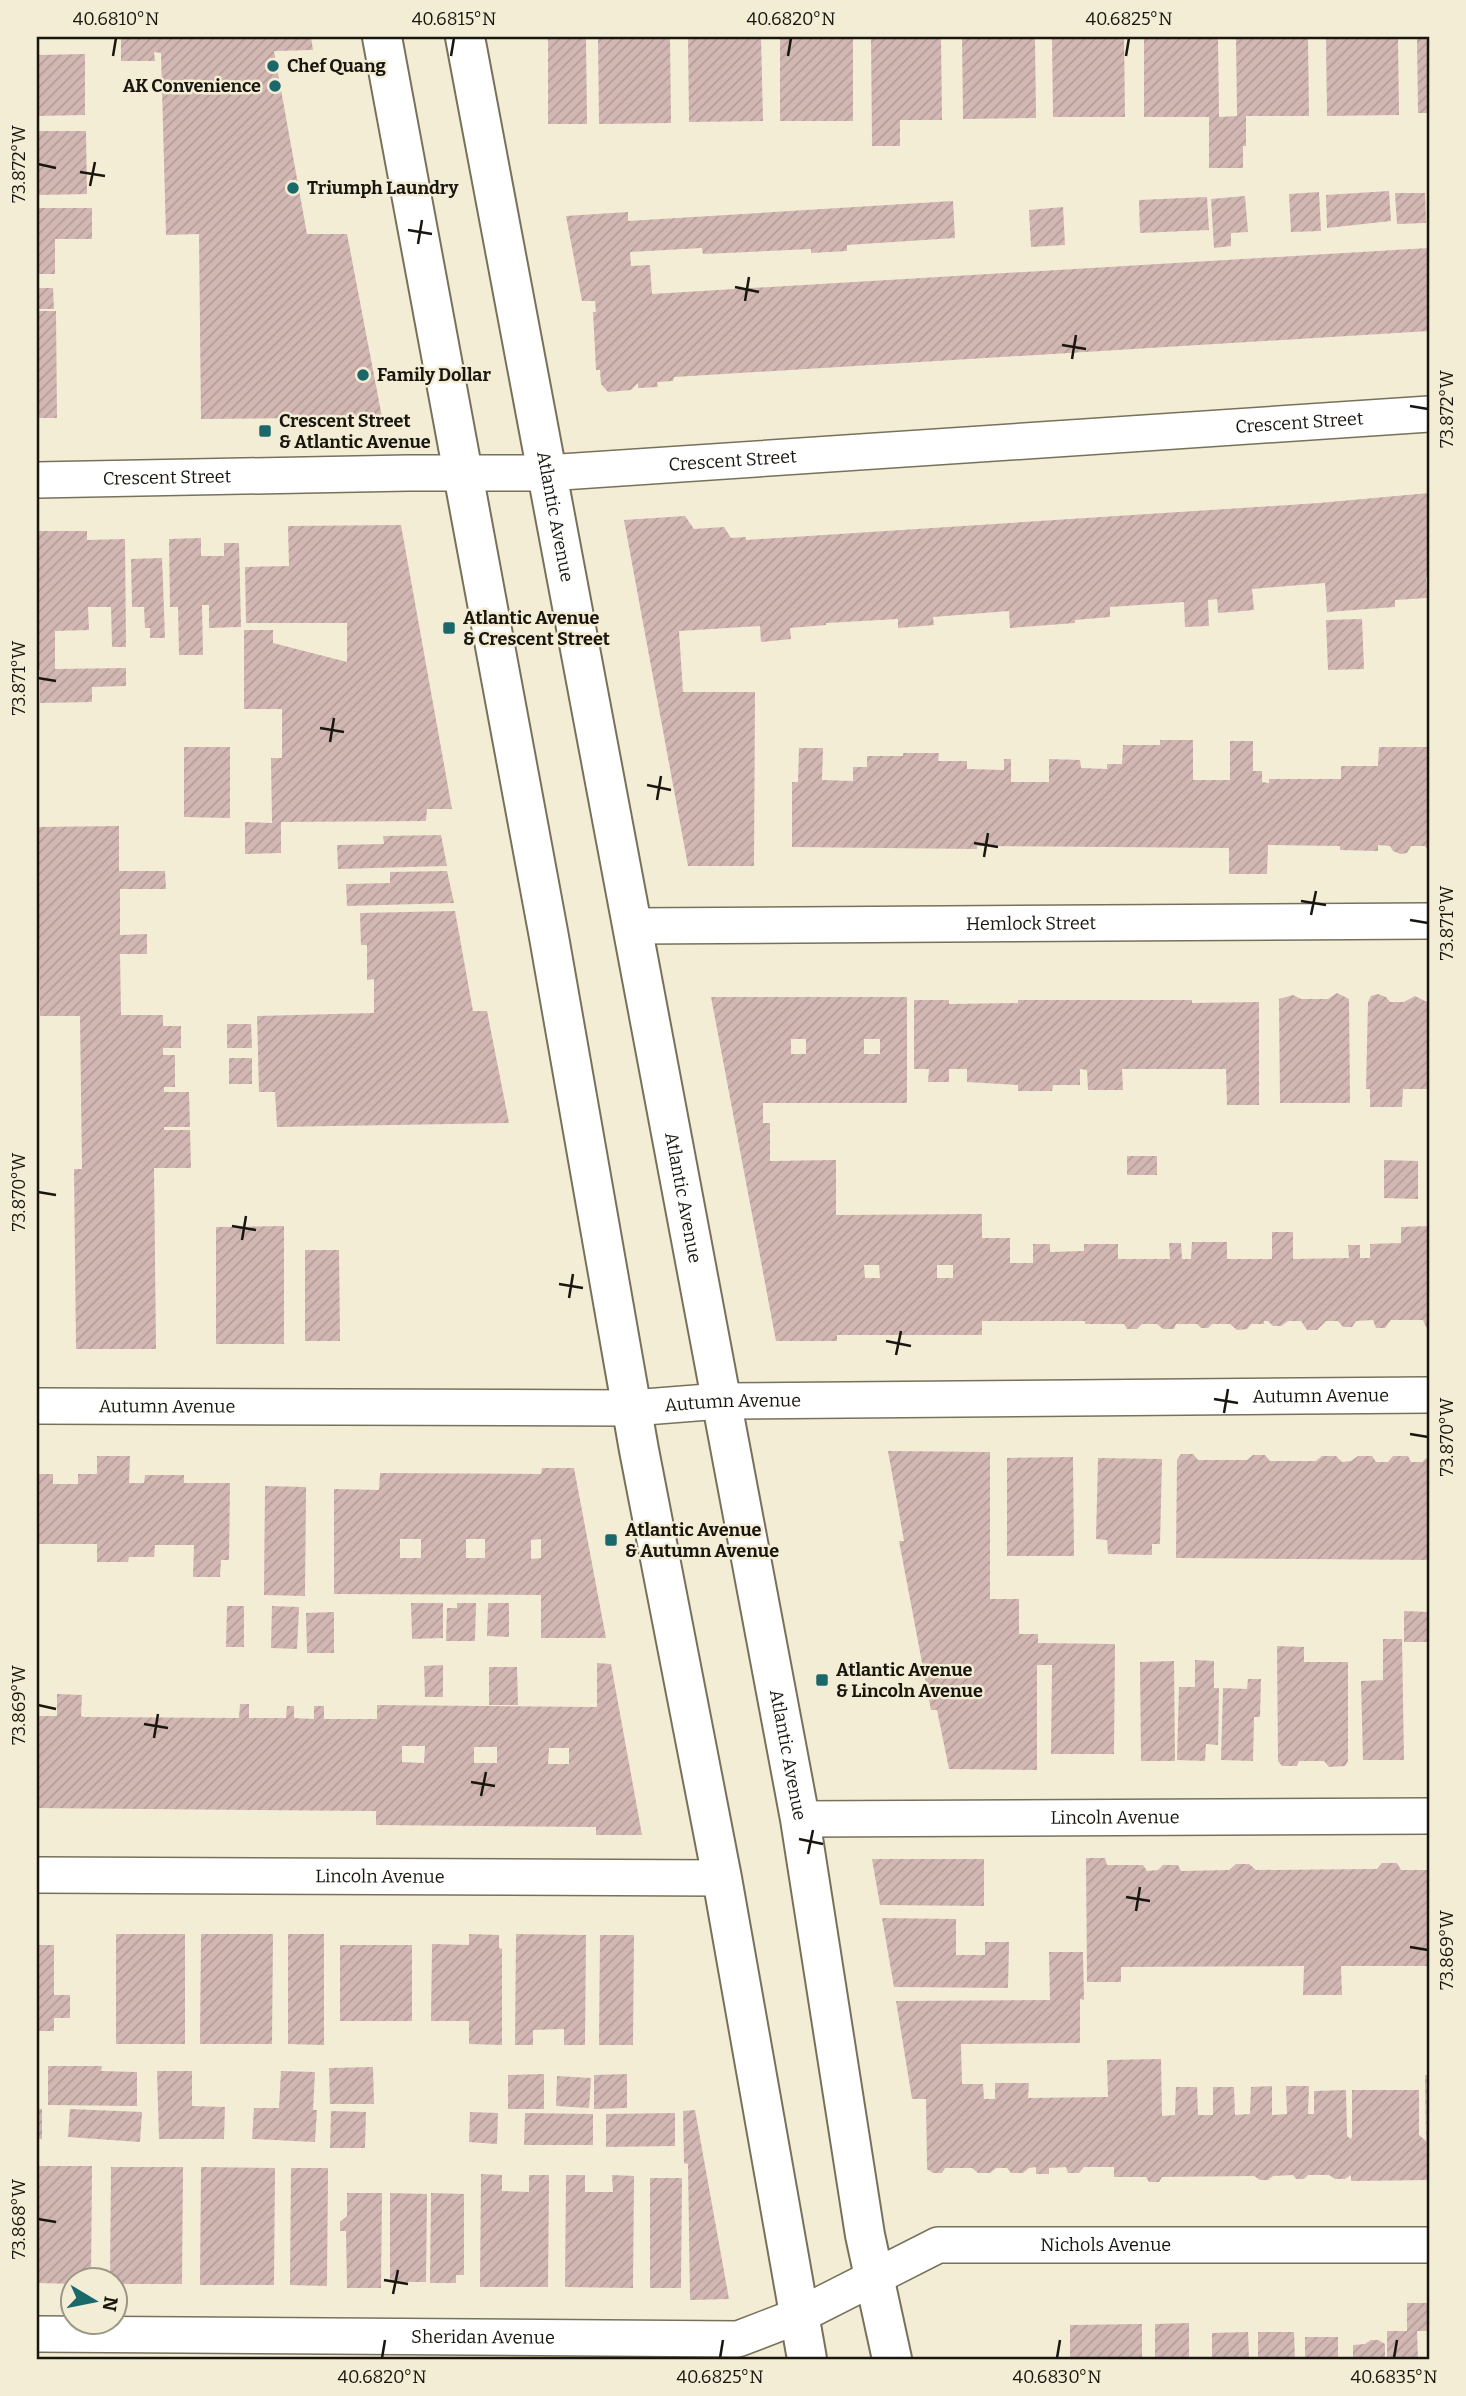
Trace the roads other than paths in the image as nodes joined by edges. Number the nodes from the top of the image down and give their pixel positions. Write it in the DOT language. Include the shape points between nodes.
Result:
graph roads {
  1 [pos="382,37"];
  2 [pos="465,37"];
  3 [pos="1429,414"];
  4 [pos="462,473"];
  5 [pos="546,473"];
  6 [pos="37,480"];
  7 [pos="1429,921"];
  8 [pos="632,926"];
  9 [pos="1429,1395"];
  10 [pos="721,1401"];
  11 [pos="37,1405"];
  12 [pos="632,1408"];
  13 [pos="1429,1816"];
  14 [pos="800,1819"];
  15 [pos="37,1875"];
  16 [pos="722,1878"];
  17 [pos="1429,2245"];
  18 [pos="874,2277"];
  19 [pos="798,2316"];
  20 [pos="37,2334"];
  21 [pos="807,2359"];
  22 [pos="892,2359"];
  1 -- 4 [label="main road"];
  2 -- 5 [label="main road, Atlantic Avenue"];
  3 -- 5 [label="street, Crescent Street"];
  4 -- 5 [label="street, Crescent Street"];
  4 -- 6 [label="street, Crescent Street"];
  4 -- 12 [label="main road"];
  5 -- 8 [label="main road, Atlantic Avenue"];
  7 -- 8 [label="street, Hemlock Street"];
  8 -- 10 [label="main road, Atlantic Avenue"];
  9 -- 10 [label="street, Autumn Avenue"];
  10 -- 12 [label="street, Autumn Avenue"];
  10 -- 14 [label="main road, Atlantic Avenue"];
  11 -- 12 [label="street, Autumn Avenue"];
  12 -- 16 [label="main road"];
  13 -- 14 [label="street, Lincoln Avenue"];
  14 -- 18 [label="main road, Atlantic Avenue"];
  15 -- 16 [label="street, Lincoln Avenue"];
  16 -- 19 [label="main road"];
  17 -- 18 [label="street, Nichols Avenue" via="939,2245"];
  18 -- 19 [label="street, Nichols Avenue"];
  18 -- 22 [label="main road, Atlantic Avenue"];
  19 -- 20 [label="street, Sheridan Avenue" via="738,2339"];
  19 -- 21 [label="main road"];
}
